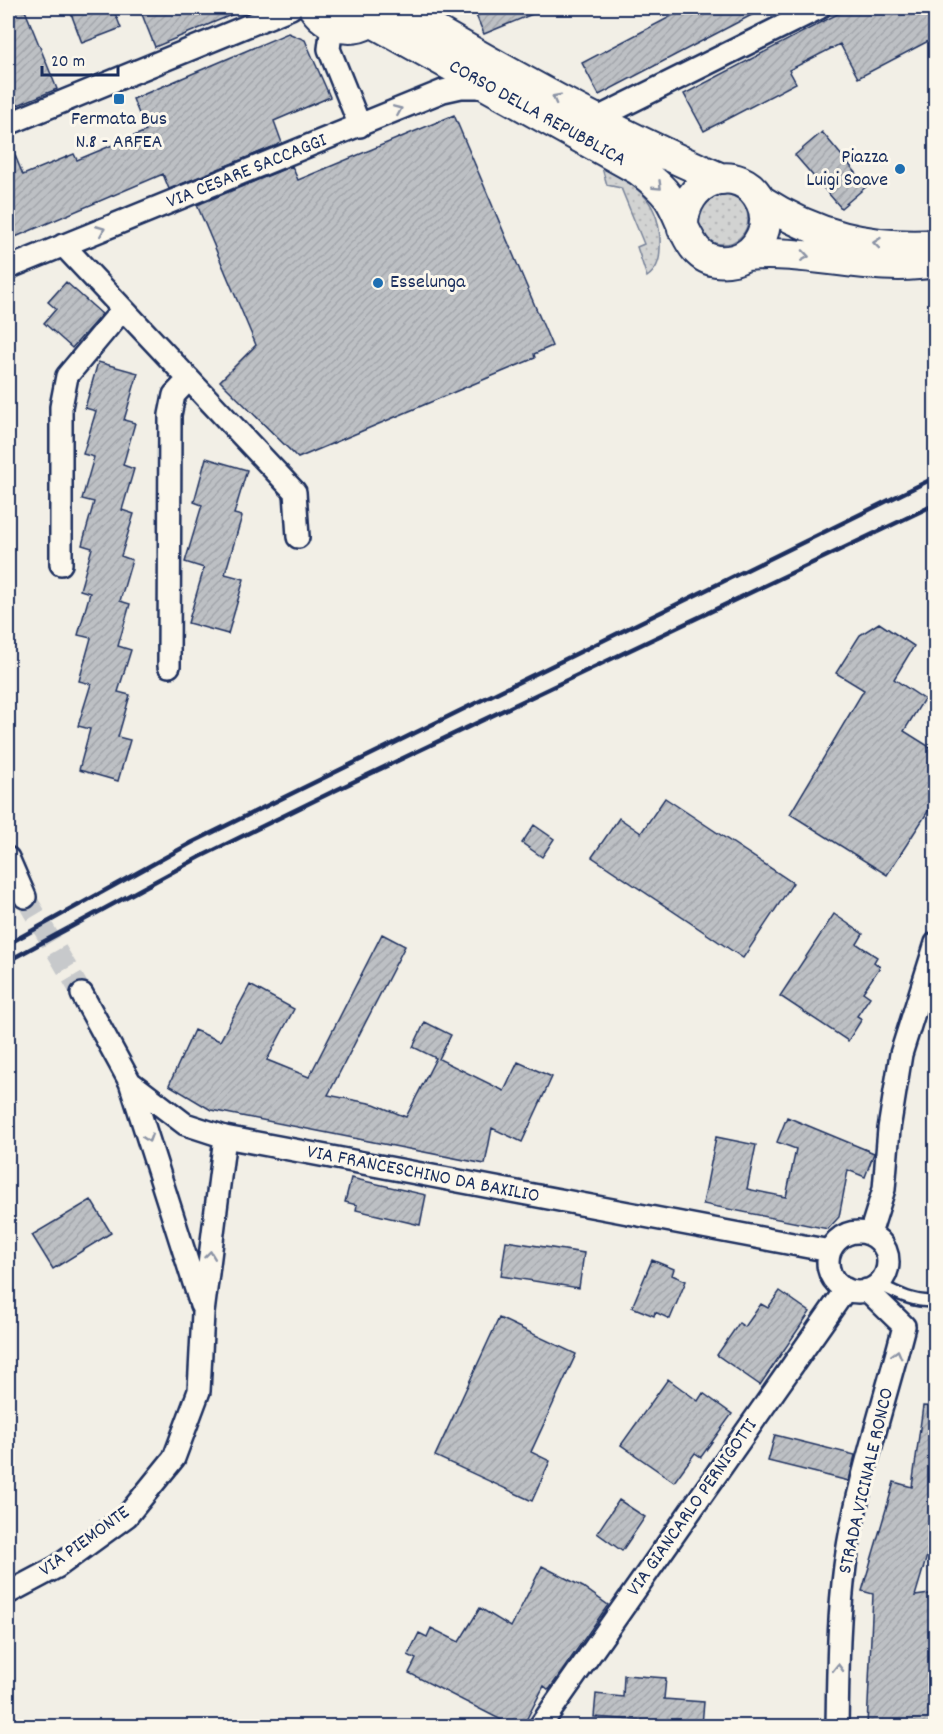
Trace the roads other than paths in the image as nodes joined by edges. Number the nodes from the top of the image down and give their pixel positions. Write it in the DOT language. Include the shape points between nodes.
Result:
graph roads {
  1 [pos="291,8"];
  2 [pos="819,8"];
  3 [pos="383,12"];
  4 [pos="323,16"];
  5 [pos="488,87"];
  6 [pos="596,119"];
  7 [pos="8,124"];
  8 [pos="360,126"];
  9 [pos="722,179"];
  10 [pos="760,200"];
  11 [pos="684,229"];
  12 [pos="63,245"];
  13 [pos="936,245"];
  14 [pos="746,255"];
  15 [pos="936,262"];
  16 [pos="8,268"];
  17 [pos="123,309"];
  18 [pos="189,380"];
  19 [pos="298,537"];
  20 [pos="61,564"];
  21 [pos="169,666"];
  22 [pos="8,858"];
  23 [pos="25,897"];
  24 [pos="936,944"];
  25 [pos="82,994"];
  26 [pos="130,1082"];
  27 [pos="225,1137"];
  28 [pos="870,1234"];
  29 [pos="830,1251"];
  30 [pos="863,1288"];
  31 [pos="936,1301"];
  32 [pos="203,1313"];
  33 [pos="8,1593"];
  34 [pos="540,1726"];
  35 [pos="837,1726"];
  1 -- 7 [label="street"];
  2 -- 6 [label="street"];
  3 -- 4 [label="street" via="352,28"];
  3 -- 5 [label="street, CORSO DELLA REPUBBLICA"];
  6 -- 3 [label="street, CORSO DELLA REPUBBLICA, one-way" via="478,56"];
  4 -- 8 [label="street" via="329,49"];
  8 -- 5 [label="street, VIA CESARE SACCAGGI, one-way" via="443,91"];
  5 -- 11 [label="street, CORSO DELLA REPUBBLICA, one-way" via="639,170 667,195"];
  6 -- 9 [label="street, CORSO DELLA REPUBBLICA" via="660,153"];
  12 -- 8 [label="street, VIA CESARE SACCAGGI, one-way"];
  9 -- 10 [label="street" via="744,184"];
  9 -- 11 [label="street" via="696,189 687,201"];
  13 -- 10 [label="street, one-way" via="903,245 829,234 790,219"];
  10 -- 14 [label="street" via="765,218 762,236"];
  11 -- 14 [label="street" via="688,241 707,258 720,261"];
  12 -- 16 [label="street, VIA CESARE SACCAGGI"];
  12 -- 17 [label="street"];
  14 -- 15 [label="street, one-way" via="788,253 880,266"];
  17 -- 18 [label="street"];
  17 -- 20 [label="street" via="67,376 63,389"];
  18 -- 19 [label="street" via="295,492"];
  18 -- 21 [label="street" via="174,395 170,415"];
  22 -- 23 [label="street"];
  24 -- 28 [label="street" via="901,1054 884,1189"];
  25 -- 26 [label="street, VIA FRANCESCHINO DA BAXILIO"];
  26 -- 27 [label="street, VIA FRANCESCHINO DA BAXILIO" via="185,1124"];
  26 -- 32 [label="street, VIA PIEMONTE, one-way"];
  27 -- 29 [label="street, VIA FRANCESCHINO DA BAXILIO"];
  32 -- 27 [label="street, VIA PIEMONTE, one-way"];
  28 -- 29 [label="street" via="844,1235"];
  28 -- 30 [label="street" via="888,1254 888,1268"];
  29 -- 30 [label="street" via="829,1269 835,1281"];
  30 -- 31 [label="lane"];
  30 -- 34 [label="street, VIA GIANCARLO PERNIGOTTI"];
  35 -- 30 [label="street, STRADA VICINALE RONCO, one-way" via="845,1564 904,1326"];
  32 -- 33 [label="street, VIA PIEMONTE" via="199,1391 174,1458 127,1516 57,1567"];
}
